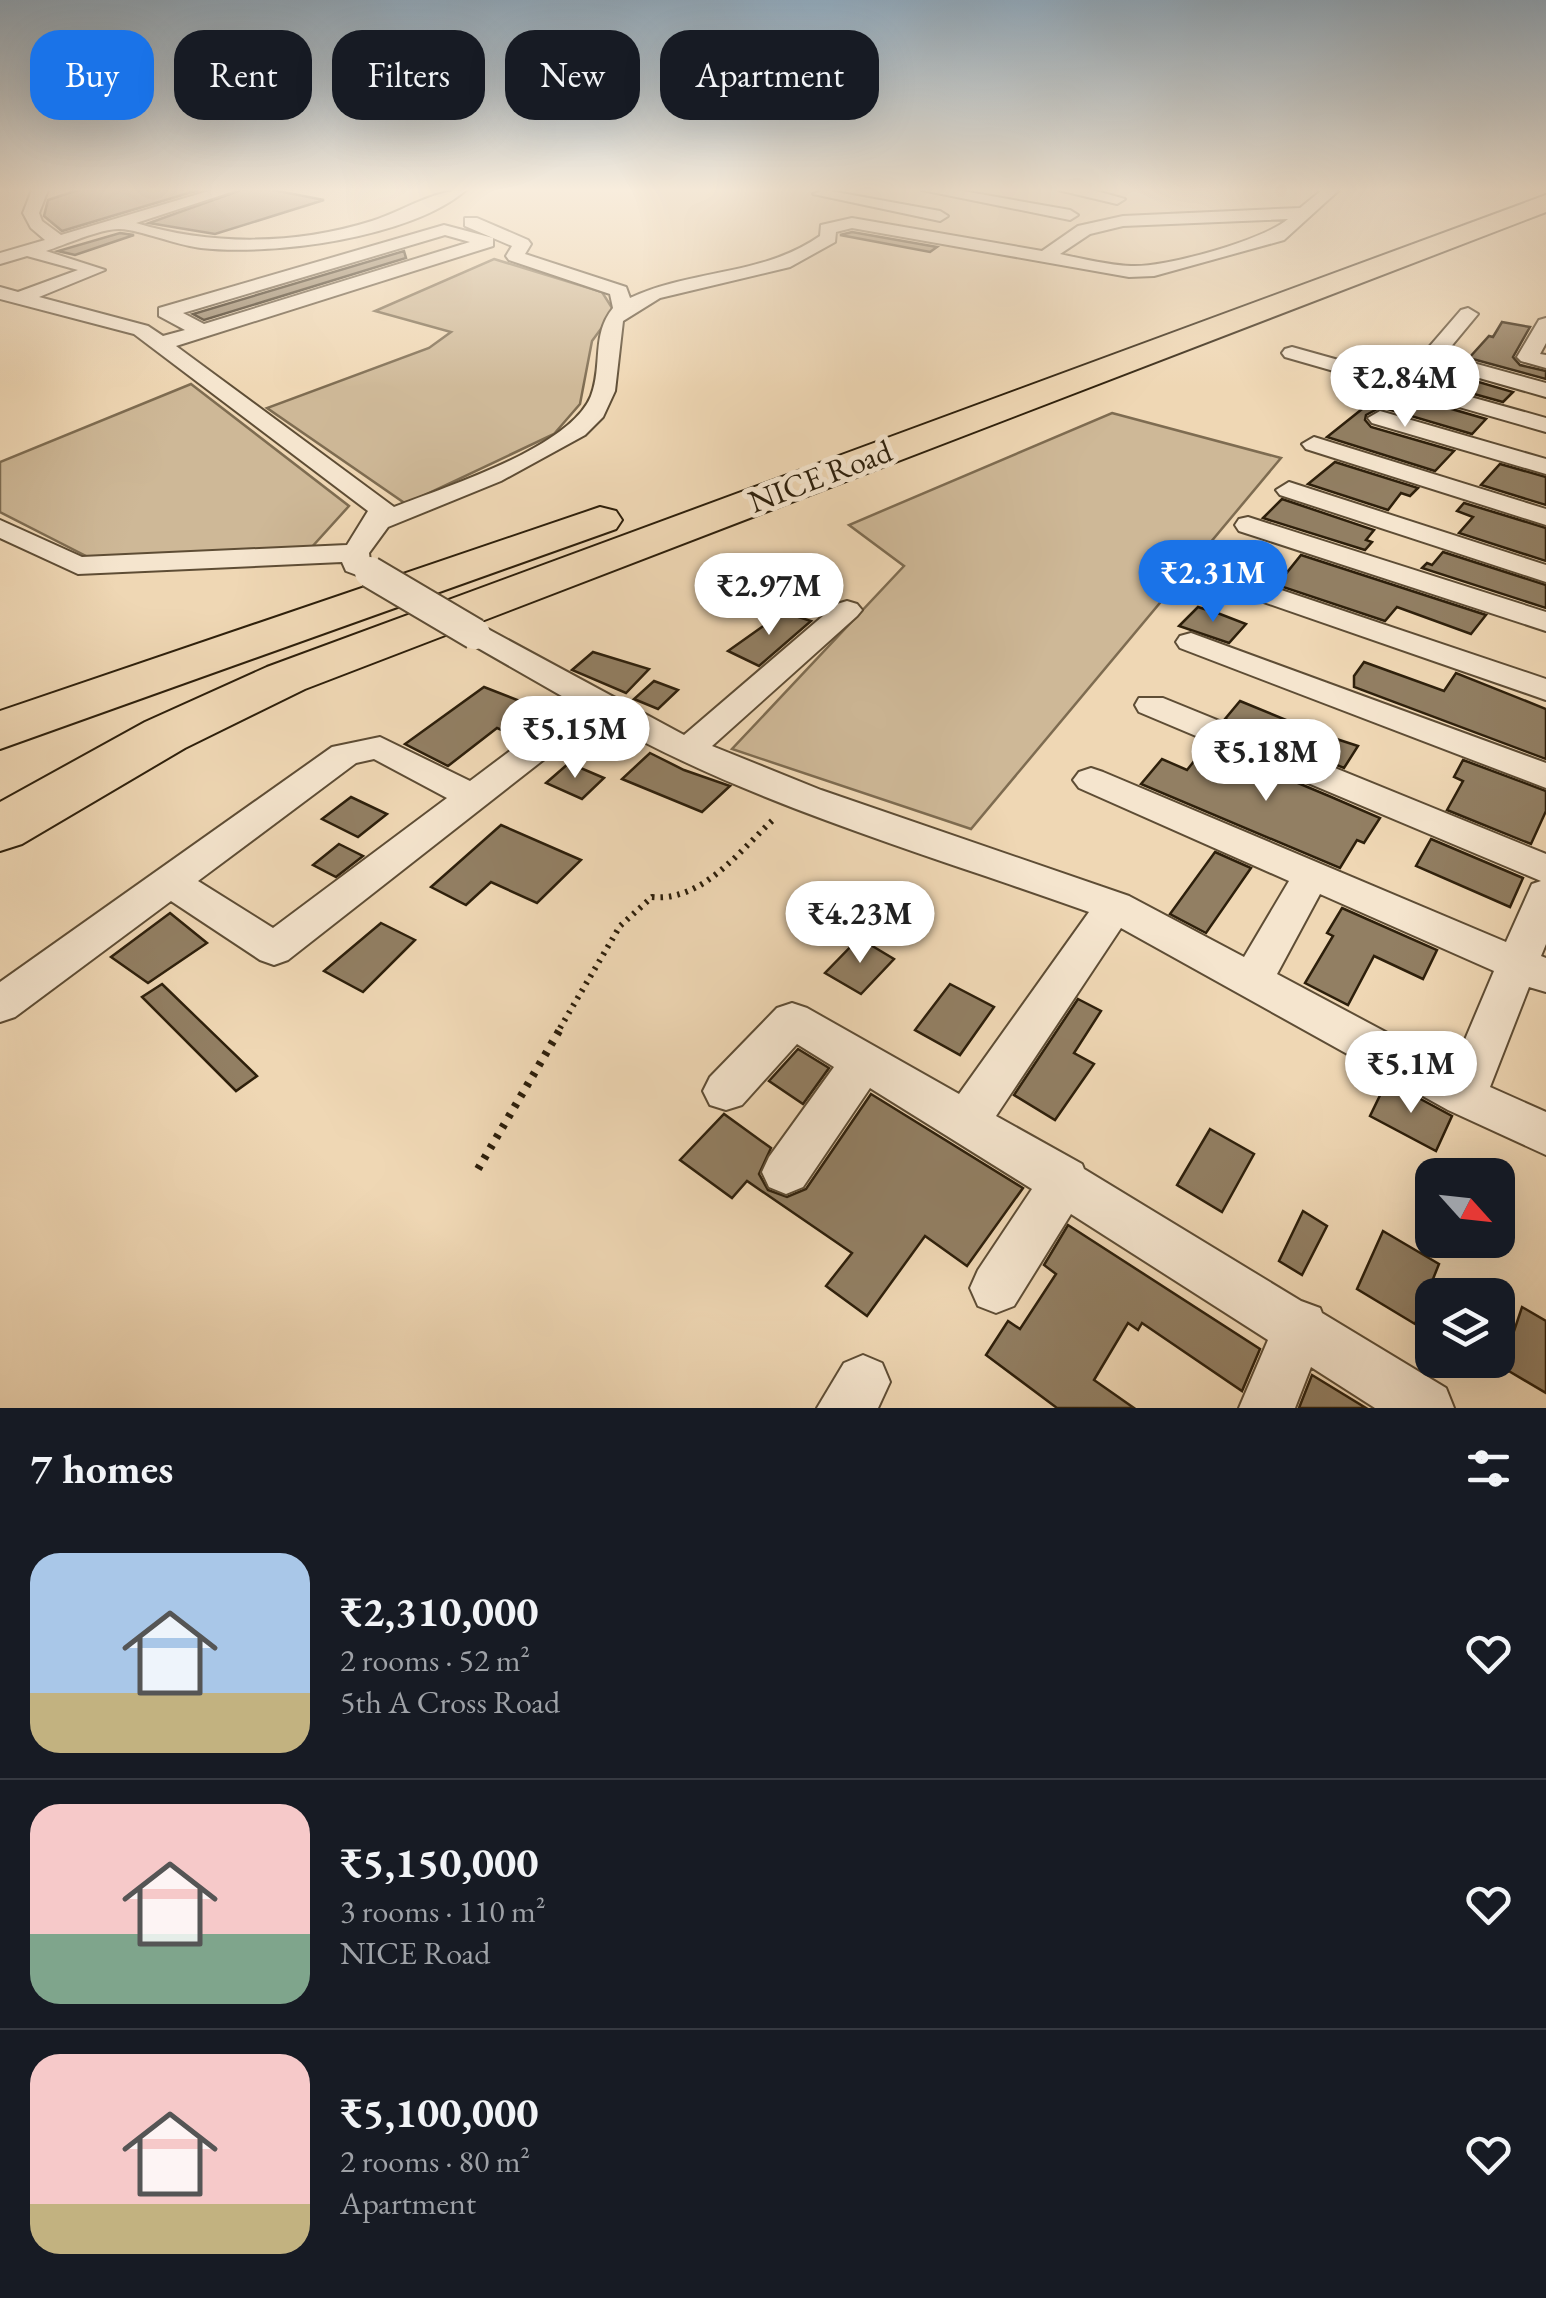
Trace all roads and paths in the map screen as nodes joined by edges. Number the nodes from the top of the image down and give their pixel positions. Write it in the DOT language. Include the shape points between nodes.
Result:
graph roads {
  1 [pos="45,256"];
  2 [pos="357,256"];
  3 [pos="441,256"];
  4 [pos="515,256"];
  5 [pos="804,256"];
  6 [pos="1045,256"];
  7 [pos="1208,256"];
  8 [pos="1336,256"];
  9 [pos="1406,256"];
  10 [pos="9,295"];
  11 [pos="1546,299"];
  12 [pos="623,309"];
  13 [pos="1468,314"];
  14 [pos="1546,321"];
  15 [pos="198,328"];
  16 [pos="156,341"];
  17 [pos="1292,353"];
  18 [pos="1546,362"];
  19 [pos="1546,390"];
  20 [pos="1380,418"];
  21 [pos="1546,425"];
  22 [pos="1314,444"];
  23 [pos="785,453"];
  24 [pos="1546,467"];
  25 [pos="1288,490"];
  26 [pos="639,506"];
  27 [pos="1546,516"];
  28 [pos="379,521"];
  29 [pos="1248,525"];
  30 [pos="0,528"];
  31 [pos="363,563"];
  32 [pos="1546,574"];
  33 [pos="1216,576"];
  34 [pos="847,610"];
  35 [pos="1546,622"];
  36 [pos="1191,642"];
  37 [pos="1546,690"];
  38 [pos="595,703"];
  39 [pos="1151,705"];
  40 [pos="0,731"];
  41 [pos="688,749"];
  42 [pos="1546,776"];
  43 [pos="1092,780"];
  44 [pos="798,794"];
  45 [pos="472,797"];
  46 [pos="0,829"];
  47 [pos="1546,869"];
  48 [pos="1312,876"];
  49 [pos="170,881"];
  50 [pos="1546,894"];
  51 [pos="1115,906"];
  52 [pos="1531,969"];
  53 [pos="1252,981"];
  54 [pos="0,1004"];
  55 [pos="864,1061"];
  56 [pos="726,1090"];
  57 [pos="1464,1096"];
  58 [pos="966,1122"];
  59 [pos="1546,1134"];
  60 [pos="478,1170"];
  61 [pos="786,1172"];
  62 [pos="1065,1180"];
  63 [pos="996,1288"];
  64 [pos="1301,1327"];
  65 [pos="1267,1408"];
  66 [pos="1426,1408"];
  1 -- 10 [label="street" via="96,270"];
  2 -- 15 [label="street" via="166,312"];
  3 -- 15 [label="street"];
  4 -- 12 [label="street" via="620,290"];
  5 -- 12 [label="street" via="683,284"];
  6 -- 7 [label="street" via="1130,272"];
  8 -- 23 [label="highway, NICE Road"];
  9 -- 46 [label="highway, NICE Road" via="286,678 165,735"];
  10 -- 16 [label="street" via="142,330"];
  11 -- 14 [label="street" via="1538,309"];
  12 -- 28 [label="street" via="607,337 608,374 598,404 583,425 457,491"];
  13 -- 19 [label="street" via="1430,358"];
  14 -- 18 [label="street" via="1528,358"];
  15 -- 16 [label="street"];
  16 -- 28 [label="street" via="382,508"];
  17 -- 21 [label="street"];
  20 -- 24 [label="street"];
  22 -- 27 [label="street"];
  25 -- 32 [label="street"];
  26 -- 40 [label="highway"];
  28 -- 31 [label="street"];
  29 -- 35 [label="street"];
  30 -- 31 [label="street" via="78,566"];
  31 -- 38 [label="street, bridge"];
  33 -- 37 [label="street"];
  34 -- 41 [label="street"];
  36 -- 42 [label="street"];
  38 -- 41 [label="street"];
  38 -- 45 [label="street"];
  39 -- 47 [label="street"];
  41 -- 44 [label="street"];
  43 -- 48 [label="street"];
  44 -- 51 [label="street"];
  44 -- 60 [label="path" via="693,892 652,898 620,926"];
  45 -- 49 [label="street" via="380,748 362,748"];
  45 -- 49 [label="street" via="274,948"];
  48 -- 52 [label="street"];
  48 -- 53 [label="street"];
  49 -- 54 [label="street"];
  50 -- 52 [label="street"];
  51 -- 53 [label="street"];
  51 -- 58 [label="street"];
  52 -- 57 [label="street"];
  53 -- 57 [label="street"];
  55 -- 56 [label="street" via="792,1020"];
  55 -- 58 [label="street"];
  55 -- 61 [label="street"];
  57 -- 59 [label="street"];
  58 -- 62 [label="street"];
  62 -- 63 [label="street"];
  62 -- 64 [label="street"];
  64 -- 65 [label="street"];
  64 -- 66 [label="street"];
}
